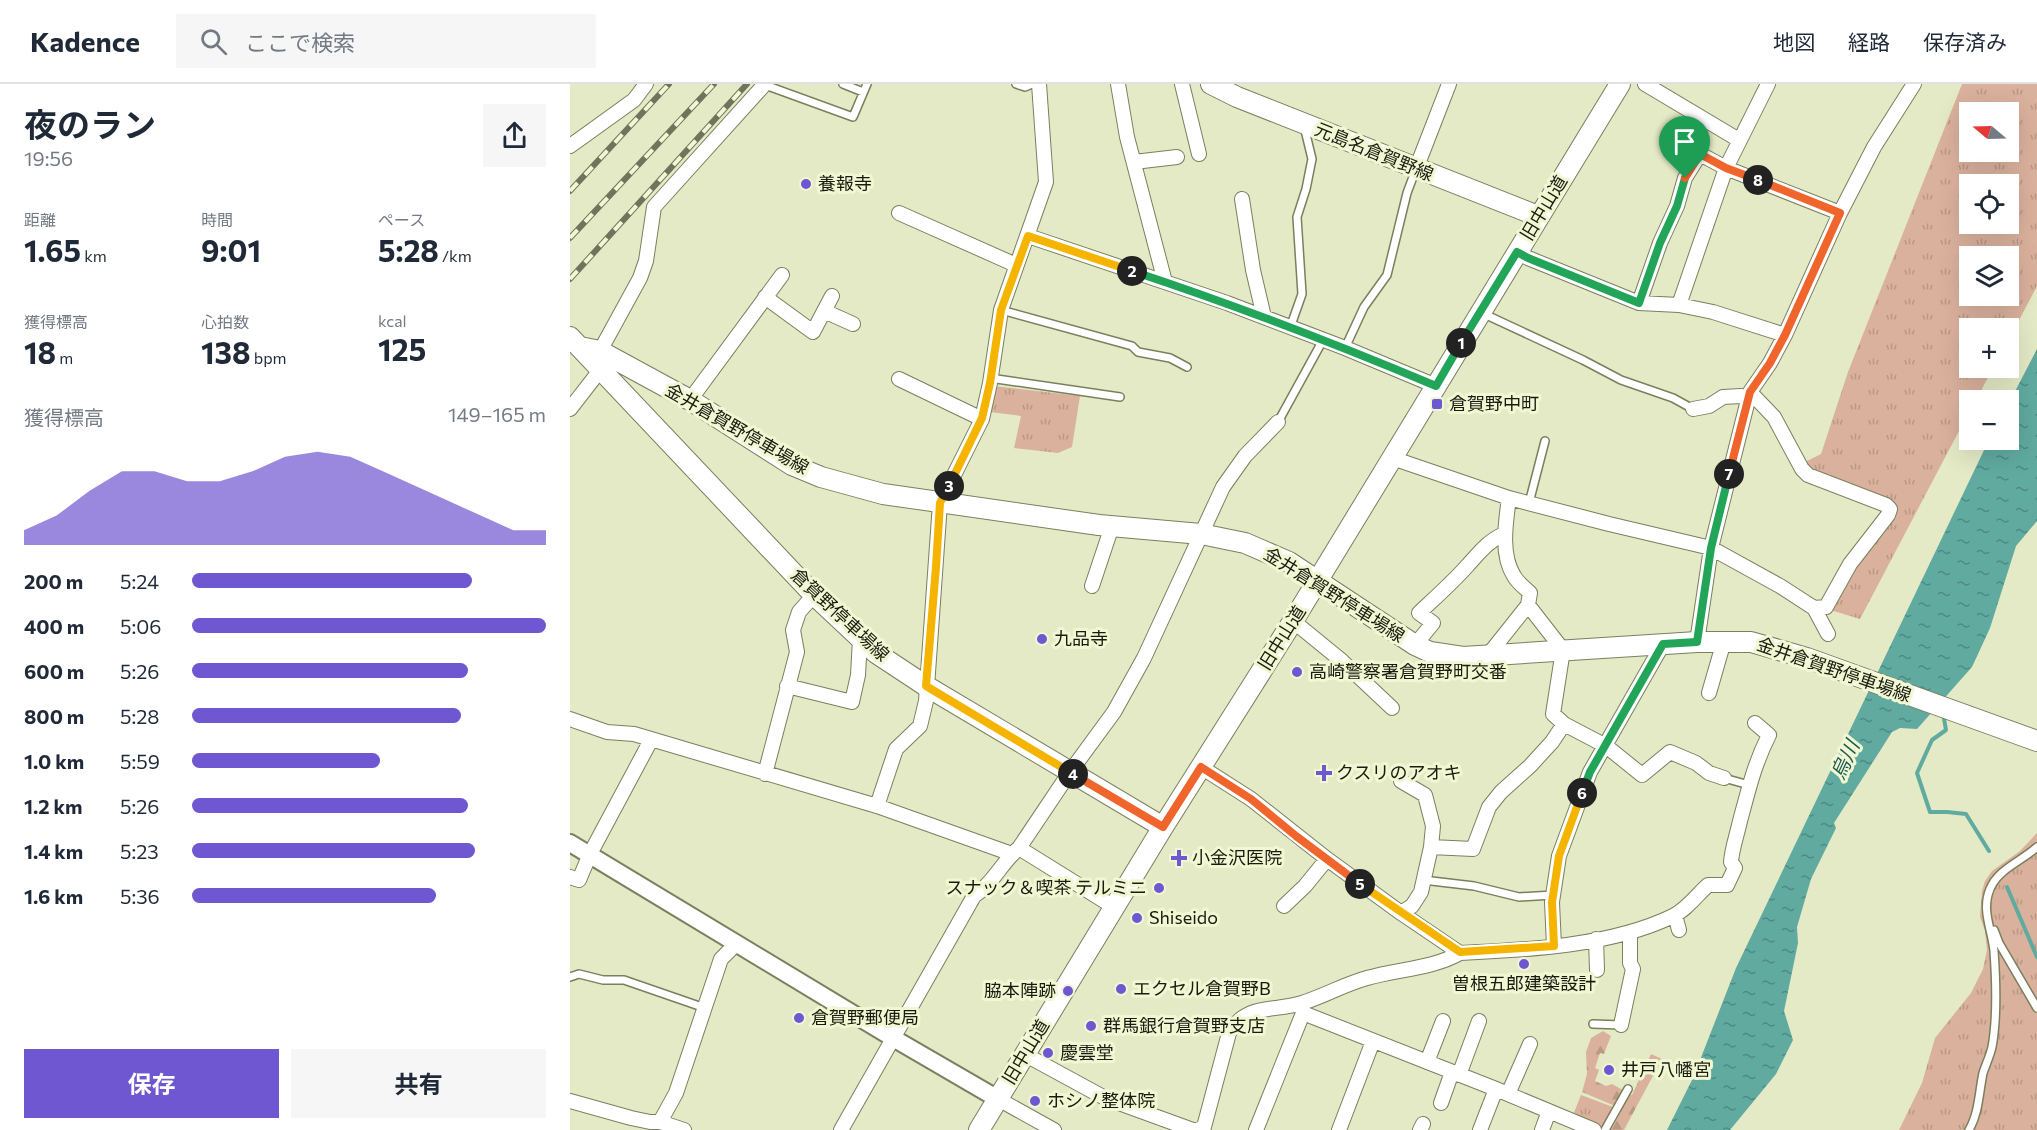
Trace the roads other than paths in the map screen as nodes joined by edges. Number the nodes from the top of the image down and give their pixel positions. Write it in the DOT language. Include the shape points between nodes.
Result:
graph roads {
  1 [pos="646,84"];
  2 [pos="765,84"];
  3 [pos="843,84"];
  4 [pos="867,84"];
  5 [pos="1016,84"];
  6 [pos="1032,84"];
  7 [pos="1039,84"];
  8 [pos="1118,84"];
  9 [pos="1182,84"];
  10 [pos="1211,84"];
  11 [pos="1449,84"];
  12 [pos="1620,84"];
  13 [pos="1645,84"];
  14 [pos="1768,84"];
  15 [pos="1914,84"];
  16 [pos="863,92"];
  17 [pos="1303,124"];
  18 [pos="1739,140"];
  19 [pos="570,146"];
  20 [pos="1199,154"];
  21 [pos="1177,157"];
  22 [pos="1134,162"];
  23 [pos="1726,168"];
  24 [pos="1416,169"];
  25 [pos="1242,199"];
  26 [pos="899,213"];
  27 [pos="1840,213"];
  28 [pos="1538,216"];
  29 [pos="1028,236"];
  30 [pos="1517,252"];
  31 [pos="1017,265"];
  32 [pos="782,274"];
  33 [pos="1165,282"];
  34 [pos="832,296"];
  35 [pos="765,297"];
  36 [pos="1639,303"];
  37 [pos="1679,305"];
  38 [pos="1001,310"];
  39 [pos="824,311"];
  40 [pos="1480,312"];
  41 [pos="1264,317"];
  42 [pos="853,324"];
  43 [pos="1290,328"];
  44 [pos="1785,335"];
  45 [pos="1323,340"];
  46 [pos="575,342"];
  47 [pos="1345,348"];
  48 [pos="601,360"];
  49 [pos="1187,367"];
  50 [pos="990,378"];
  51 [pos="898,379"];
  52 [pos="1436,386"];
  53 [pos="1749,394"];
  54 [pos="1120,397"];
  55 [pos="690,400"];
  56 [pos="570,409"];
  57 [pos="1693,409"];
  58 [pos="982,418"];
  59 [pos="1278,422"];
  60 [pos="1545,441"];
  61 [pos="1392,458"];
  62 [pos="1509,498"];
  63 [pos="940,503"];
  64 [pos="1529,503"];
  65 [pos="1112,526"];
  66 [pos="1201,534"];
  67 [pos="1504,534"];
  68 [pos="1711,548"];
  69 [pos="1317,582"];
  70 [pos="1092,586"];
  71 [pos="814,595"];
  72 [pos="1528,605"];
  73 [pos="1814,608"];
  74 [pos="1293,621"];
  75 [pos="1828,634"];
  76 [pos="860,639"];
  77 [pos="1724,641"];
  78 [pos="1697,642"];
  79 [pos="1663,644"];
  80 [pos="1415,645"];
  81 [pos="1563,650"];
  82 [pos="1489,654"];
  83 [pos="787,686"];
  84 [pos="926,686"];
  85 [pos="1709,693"];
  86 [pos="1392,708"];
  87 [pos="570,719"];
  88 [pos="1755,723"];
  89 [pos="1564,724"];
  90 [pos="651,740"];
  91 [pos="2037,741"];
  92 [pos="1606,746"];
  93 [pos="1201,767"];
  94 [pos="1070,772"];
  95 [pos="765,774"];
  96 [pos="1724,778"];
  97 [pos="1401,781"];
  98 [pos="1749,785"];
  99 [pos="877,806"];
  100 [pos="1163,827"];
  101 [pos="570,843"];
  102 [pos="1431,847"];
  103 [pos="2037,847"];
  104 [pos="1015,851"];
  105 [pos="2037,852"];
  106 [pos="590,854"];
  107 [pos="1327,859"];
  108 [pos="570,877"];
  109 [pos="1424,880"];
  110 [pos="1553,896"];
  111 [pos="1284,906"];
  112 [pos="1114,907"];
  113 [pos="1401,914"];
  114 [pos="1675,915"];
  115 [pos="1679,930"];
  116 [pos="1629,933"];
  117 [pos="1596,939"];
  118 [pos="736,944"];
  119 [pos="1554,946"];
  120 [pos="1460,952"];
  121 [pos="1597,970"];
  122 [pos="570,977"];
  123 [pos="705,1008"];
  124 [pos="1302,1008"];
  125 [pos="2037,1008"];
  126 [pos="1443,1021"];
  127 [pos="1479,1021"];
  128 [pos="1593,1024"];
  129 [pos="1621,1025"];
  130 [pos="893,1038"];
  131 [pos="1373,1041"];
  132 [pos="1530,1044"];
  133 [pos="1024,1054"];
  134 [pos="1427,1062"];
  135 [pos="1456,1073"];
  136 [pos="1628,1089"];
  137 [pos="1502,1091"];
  138 [pos="998,1099"];
  139 [pos="570,1101"];
  140 [pos="1442,1103"];
  141 [pos="1549,1111"];
  142 [pos="660,1122"];
  143 [pos="629,1124"];
  144 [pos="1344,1129"];
  145 [pos="684,1130"];
  146 [pos="841,1130"];
  147 [pos="979,1130"];
  148 [pos="1054,1130"];
  149 [pos="1195,1130"];
  150 [pos="1256,1130"];
  151 [pos="1480,1130"];
  152 [pos="1542,1130"];
  153 [pos="1594,1130"];
  154 [pos="1605,1130"];
  155 [pos="1969,1130"];
  1 -- 19 [label="street" via="634,100"];
  2 -- 16 [label="lane" via="854,117"];
  2 -- 48 [label="street" via="654,207 646,261"];
  3 -- 16 [label="lane"];
  4 -- 16 [label="lane"];
  5 -- 6 [label="lane"];
  7 -- 29 [label="street" via="1046,182"];
  8 -- 22 [label="street"];
  9 -- 20 [label="street"];
  10 -- 17 [label="main road, 元島名倉賀野線"];
  11 -- 24 [label="street"];
  12 -- 28 [label="main road, 旧中山道"];
  13 -- 18 [label="street"];
  14 -- 18 [label="street"];
  15 -- 27 [label="street" via="1874,147"];
  17 -- 24 [label="main road, 元島名倉賀野線"];
  17 -- 43 [label="lane" via="1312,159 1297,217 1302,294"];
  18 -- 23 [label="street"];
  21 -- 22 [label="street"];
  22 -- 33 [label="street"];
  23 -- 27 [label="street"];
  23 -- 36 [label="street" via="1700,154 1685,178"];
  23 -- 37 [label="street"];
  24 -- 28 [label="main road, 元島名倉賀野線"];
  24 -- 47 [label="lane" via="1387,275 1364,307"];
  25 -- 41 [label="street"];
  26 -- 31 [label="street"];
  27 -- 44 [label="street"];
  28 -- 30 [label="main road, 旧中山道"];
  29 -- 31 [label="street"];
  29 -- 33 [label="street"];
  30 -- 36 [label="street"];
  30 -- 40 [label="main road, 旧中山道"];
  31 -- 38 [label="street"];
  32 -- 35 [label="street"];
  33 -- 41 [label="street"];
  34 -- 39 [label="street"];
  35 -- 39 [label="street" via="813,332"];
  35 -- 55 [label="street"];
  36 -- 37 [label="street"];
  37 -- 44 [label="street"];
  38 -- 49 [label="lane" via="1132,346 1138,352 1170,358"];
  38 -- 50 [label="street"];
  39 -- 42 [label="street"];
  40 -- 52 [label="main road, 旧中山道"];
  40 -- 57 [label="lane" via="1621,380"];
  41 -- 43 [label="street"];
  43 -- 45 [label="street"];
  44 -- 53 [label="street"];
  45 -- 47 [label="street"];
  45 -- 59 [label="lane"];
  46 -- 48 [label="main road, 倉賀野停車場線"];
  47 -- 52 [label="street"];
  48 -- 55 [label="main road, 金井倉賀野停車場線"];
  48 -- 56 [label="street"];
  48 -- 71 [label="main road, 倉賀野停車場線"];
  50 -- 54 [label="lane"];
  50 -- 58 [label="street"];
  51 -- 58 [label="street"];
  52 -- 61 [label="main road, 旧中山道"];
  53 -- 57 [label="street"];
  53 -- 68 [label="street"];
  53 -- 73 [label="street" via="1774,417 1808,475 1890,509 1850,564 1826,607"];
  55 -- 63 [label="main road, 金井倉賀野停車場線" via="792,465 821,477 865,490"];
  58 -- 63 [label="street"];
  59 -- 66 [label="street" via="1245,456 1223,487"];
  60 -- 64 [label="lane"];
  61 -- 62 [label="street"];
  61 -- 69 [label="main road, 旧中山道"];
  62 -- 64 [label="street"];
  62 -- 67 [label="street"];
  63 -- 65 [label="main road, 金井倉賀野停車場線"];
  63 -- 84 [label="street"];
  64 -- 68 [label="street"];
  65 -- 66 [label="main road, 金井倉賀野停車場線"];
  65 -- 70 [label="street"];
  66 -- 69 [label="main road, 金井倉賀野停車場線" via="1257,547 1289,562"];
  66 -- 94 [label="street" via="1144,658 1113,712"];
  67 -- 72 [label="street" via="1514,578 1530,593"];
  67 -- 80 [label="street" via="1485,545 1419,613 1433,623"];
  68 -- 73 [label="street"];
  68 -- 78 [label="street"];
  69 -- 74 [label="main road, 旧中山道"];
  69 -- 80 [label="main road, 金井倉賀野停車場線"];
  71 -- 76 [label="main road, 倉賀野停車場線"];
  71 -- 83 [label="street" via="799,612 793,630 797,652"];
  72 -- 81 [label="street"];
  72 -- 82 [label="street"];
  73 -- 75 [label="street"];
  74 -- 86 [label="street"];
  74 -- 93 [label="main road, 旧中山道"];
  76 -- 83 [label="street" via="852,702"];
  76 -- 84 [label="main road, 倉賀野停車場線"];
  77 -- 78 [label="main road, 金井倉賀野停車場線"];
  77 -- 85 [label="street"];
  77 -- 91 [label="main road, 金井倉賀野停車場線" via="1751,642 1807,658"];
  78 -- 79 [label="main road, 金井倉賀野停車場線"];
  79 -- 81 [label="main road, 金井倉賀野停車場線"];
  79 -- 92 [label="street"];
  80 -- 82 [label="main road, 金井倉賀野停車場線" via="1430,652 1463,657"];
  81 -- 82 [label="main road, 金井倉賀野停車場線"];
  81 -- 89 [label="street" via="1553,714"];
  83 -- 95 [label="street"];
  84 -- 94 [label="main road, 倉賀野停車場線"];
  84 -- 99 [label="street" via="920,726 896,749"];
  87 -- 90 [label="street" via="607,732"];
  88 -- 98 [label="street" via="1769,735"];
  89 -- 92 [label="street"];
  89 -- 102 [label="street" via="1552,742 1490,807 1473,849"];
  90 -- 95 [label="street"];
  90 -- 106 [label="street"];
  92 -- 96 [label="street" via="1642,775 1670,752"];
  92 -- 110 [label="street" via="1590,772 1559,856"];
  93 -- 100 [label="main road, 旧中山道"];
  93 -- 107 [label="street" via="1251,799"];
  94 -- 100 [label="main road, 倉賀野停車場線"];
  94 -- 104 [label="street"];
  95 -- 99 [label="street"];
  96 -- 98 [label="lane"];
  97 -- 102 [label="street" via="1425,795 1433,826"];
  98 -- 114 [label="street" via="1731,851 1735,868 1727,885 1708,885"];
  99 -- 104 [label="street"];
  100 -- 112 [label="main road, 旧中山道"];
  101 -- 106 [label="street"];
  102 -- 109 [label="street"];
  103 -- 155 [label="lane" via="2002,872 1988,895 1987,915 1994,950 1992,1044"];
  104 -- 112 [label="street"];
  104 -- 130 [label="street" via="975,896"];
  105 -- 125 [label="lane" via="1997,883 1991,906 1995,935"];
  106 -- 108 [label="street" via="579,880"];
  106 -- 118 [label="street"];
  107 -- 111 [label="street"];
  107 -- 113 [label="street"];
  109 -- 110 [label="lane" via="1519,897"];
  109 -- 113 [label="street" via="1412,906"];
  110 -- 119 [label="street"];
  112 -- 133 [label="main road, 旧中山道"];
  113 -- 120 [label="street"];
  114 -- 115 [label="street"];
  114 -- 116 [label="street"];
  116 -- 117 [label="street"];
  116 -- 129 [label="street" via="1633,969"];
  117 -- 119 [label="street"];
  117 -- 121 [label="street"];
  118 -- 123 [label="street" via="721,959"];
  118 -- 130 [label="street"];
  119 -- 120 [label="street"];
  120 -- 124 [label="street" via="1447,960 1365,978"];
  122 -- 123 [label="lane" via="579,974 603,981 624,980"];
  123 -- 142 [label="street" via="676,1093"];
  124 -- 131 [label="street"];
  124 -- 149 [label="street" via="1246,1014 1235,1023 1204,1126"];
  124 -- 150 [label="street"];
  126 -- 134 [label="street"];
  127 -- 135 [label="street"];
  128 -- 129 [label="lane"];
  130 -- 138 [label="street"];
  130 -- 146 [label="street"];
  131 -- 134 [label="street"];
  131 -- 144 [label="street"];
  132 -- 137 [label="street"];
  133 -- 138 [label="main road, 旧中山道"];
  133 -- 149 [label="street" via="1106,1098"];
  134 -- 135 [label="street"];
  135 -- 137 [label="street"];
  135 -- 140 [label="street"];
  136 -- 154 [label="lane"];
  137 -- 141 [label="street"];
  137 -- 151 [label="street"];
  138 -- 147 [label="main road, 旧中山道"];
  138 -- 148 [label="street"];
  139 -- 143 [label="street"];
  141 -- 152 [label="street"];
  141 -- 153 [label="street"];
  142 -- 143 [label="street"];
  142 -- 145 [label="street"];
}
